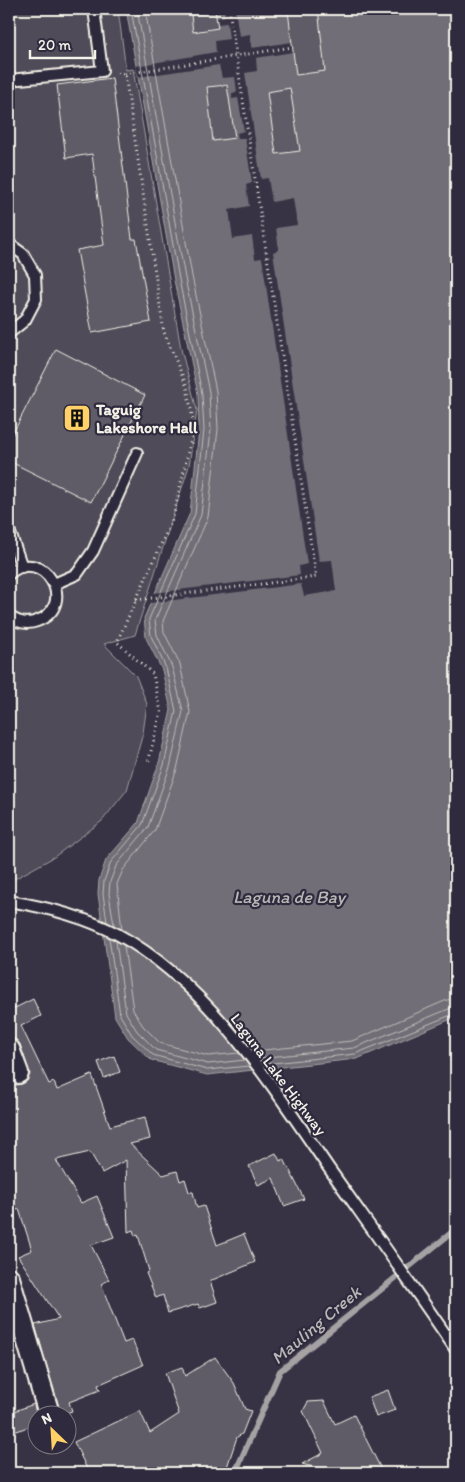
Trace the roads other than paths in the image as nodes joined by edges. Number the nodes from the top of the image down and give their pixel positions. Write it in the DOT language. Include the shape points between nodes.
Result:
graph roads {
  1 [pos="94,9"];
  2 [pos="9,80"];
  3 [pos="9,244"];
  4 [pos="9,333"];
  5 [pos="137,453"];
  6 [pos="9,530"];
  7 [pos="22,567"];
  8 [pos="9,574"];
  9 [pos="54,584"];
  10 [pos="9,616"];
  11 [pos="9,901"];
  12 [pos="9,1049"];
  13 [pos="18,1073"];
  14 [pos="9,1278"];
  15 [pos="456,1350"];
  16 [pos="46,1404"];
  1 -- 2 [label="lane" via="102,71"];
  3 -- 4 [label="lane" via="23,254 35,275 36,299 25,320"];
  5 -- 9 [label="lane" via="93,551 77,574"];
  6 -- 7 [label="lane"];
  7 -- 8 [label="lane"];
  7 -- 9 [label="lane" via="32,566 41,570"];
  9 -- 10 [label="lane" via="55,604 43,619 23,623"];
  11 -- 15 [label="lane, Laguna Lake Highway" via="58,911 117,934 194,991 278,1095"];
  12 -- 13 [label="street"];
  14 -- 16 [label="street"];
}
